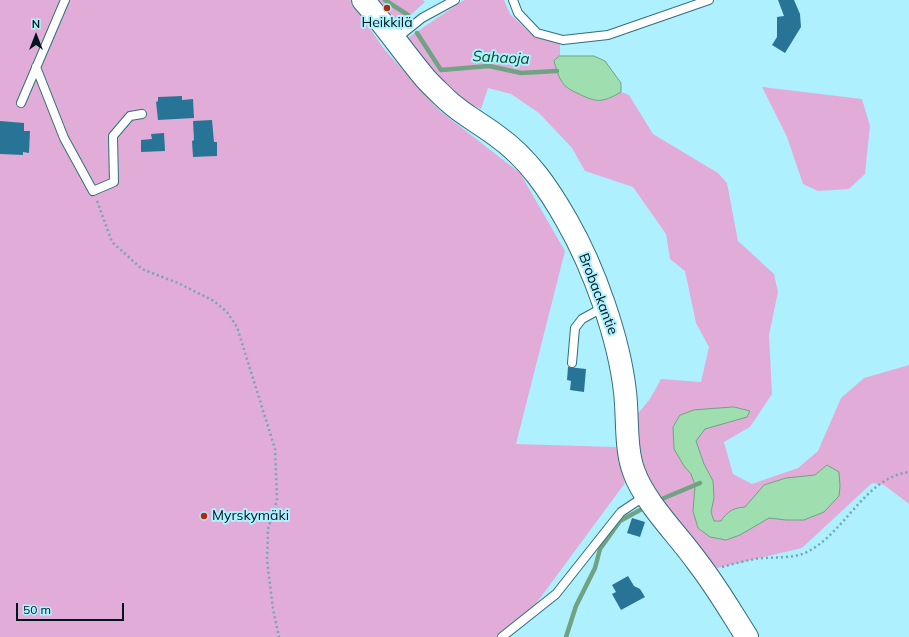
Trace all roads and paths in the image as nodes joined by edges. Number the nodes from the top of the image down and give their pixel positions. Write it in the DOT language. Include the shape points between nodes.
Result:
graph roads {
  1 [pos="65,0"];
  2 [pos="363,0"];
  3 [pos="455,0"];
  4 [pos="513,0"];
  5 [pos="709,0"];
  6 [pos="395,40"];
  7 [pos="36,67"];
  8 [pos="21,103"];
  9 [pos="142,114"];
  10 [pos="93,191"];
  11 [pos="605,306"];
  12 [pos="572,363"];
  13 [pos="909,472"];
  14 [pos="645,495"];
  15 [pos="705,573"];
  16 [pos="279,637"];
  17 [pos="502,637"];
  18 [pos="747,637"];
  1 -- 7 [label="lane"];
  2 -- 6 [label="street, Brobackantie"];
  3 -- 6 [label="lane" via="422,18"];
  4 -- 5 [label="lane" via="518,12 537,33 563,40 608,35"];
  6 -- 11 [label="street, Brobackantie" via="426,80 456,109 497,136 532,167 569,224"];
  7 -- 8 [label="lane"];
  7 -- 10 [label="lane" via="64,138"];
  9 -- 10 [label="lane" via="130,116 113,136 114,182"];
  10 -- 16 [label="path" via="112,242 142,269 214,301 227,312 237,327 275,449 277,500 268,529 267,560"];
  11 -- 12 [label="lane" via="582,319 576,328"];
  11 -- 14 [label="street, Brobackantie" via="617,345 625,391 629,452 633,472"];
  13 -- 15 [label="path" via="899,473 879,484 832,533 810,550 793,556 755,559"];
  14 -- 15 [label="street, Brobackantie"];
  14 -- 17 [label="lane" via="621,512 556,594"];
  15 -- 18 [label="street, Brobackantie"];
}
